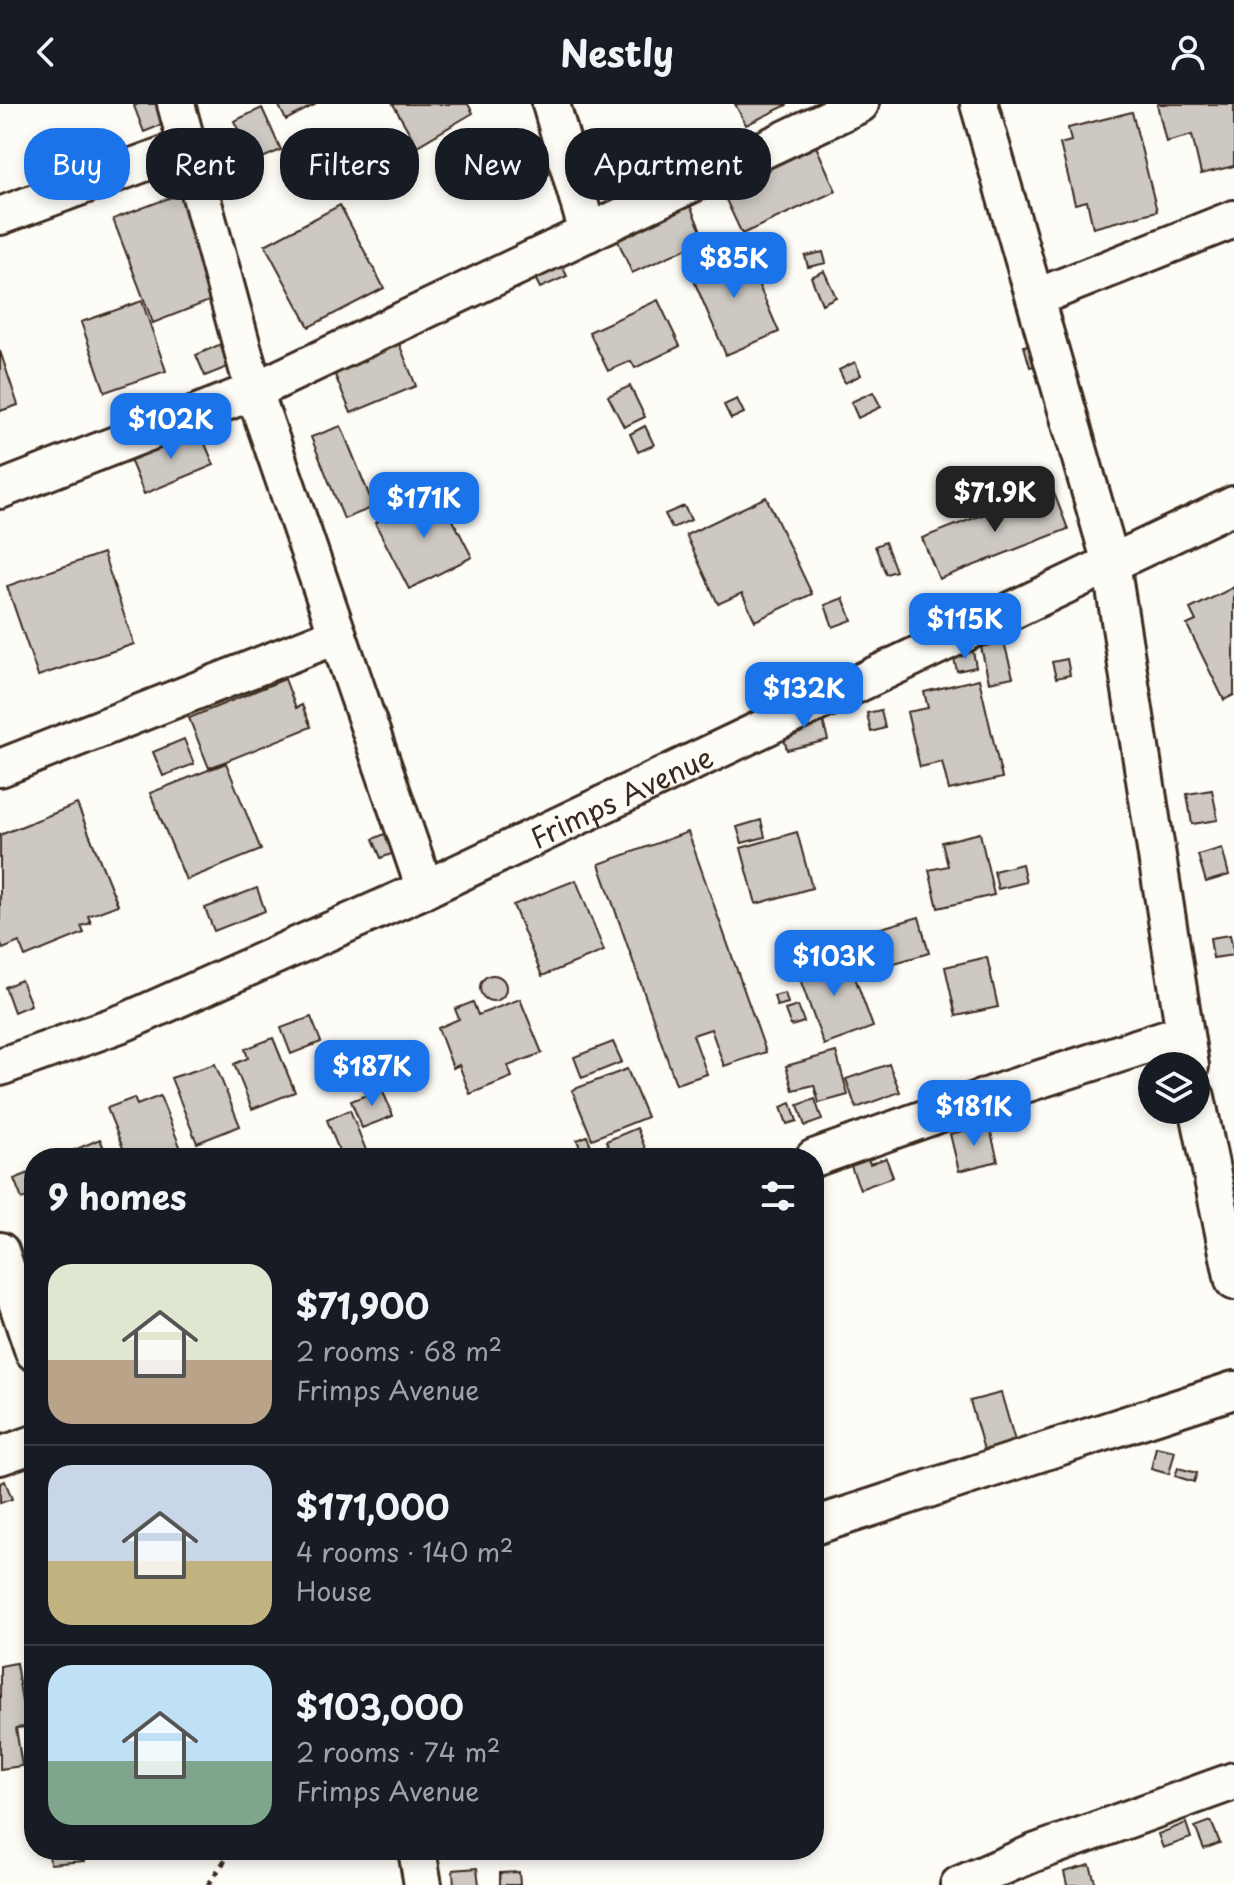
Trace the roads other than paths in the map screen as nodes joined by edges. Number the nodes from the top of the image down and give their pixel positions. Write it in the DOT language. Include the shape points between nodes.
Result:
graph roads {
  1 [pos="176,104"];
  2 [pos="551,104"];
  3 [pos="860,104"];
  4 [pos="979,104"];
  5 [pos="182,128"];
  6 [pos="146,162"];
  7 [pos="202,200"];
  8 [pos="0,216"];
  9 [pos="1234,219"];
  10 [pos="588,233"];
  11 [pos="1035,298"];
  12 [pos="254,391"];
  13 [pos="0,490"];
  14 [pos="1234,505"];
  15 [pos="1111,563"];
  16 [pos="338,635"];
  17 [pos="0,768"];
  18 [pos="425,889"];
  19 [pos="1186,1050"];
  20 [pos="0,1067"];
  21 [pos="1202,1124"];
  22 [pos="824,1154"];
  23 [pos="0,1251"];
  24 [pos="1234,1281"];
  25 [pos="24,1322"];
  26 [pos="1234,1390"];
  27 [pos="24,1448"];
  28 [pos="0,1456"];
  29 [pos="824,1523"];
  30 [pos="1234,1781"];
  31 [pos="419,1860"];
  32 [pos="423,1885"];
  33 [pos="959,1885"];
  1 -- 5 [label="street"];
  2 -- 10 [label="street"];
  3 -- 10 [label="street"];
  4 -- 11 [label="street"];
  6 -- 8 [label="street"];
  7 -- 12 [label="street"];
  9 -- 11 [label="street"];
  10 -- 12 [label="street"];
  11 -- 15 [label="street"];
  12 -- 13 [label="street"];
  12 -- 16 [label="street"];
  14 -- 15 [label="street, Frimps Avenue"];
  15 -- 18 [label="street, Frimps Avenue"];
  15 -- 19 [label="street"];
  16 -- 17 [label="street"];
  16 -- 18 [label="street"];
  18 -- 20 [label="street, Frimps Avenue" via="125,1022"];
  19 -- 22 [label="street" via="1006,1090"];
  21 -- 24 [label="street"];
  23 -- 25 [label="street"];
  26 -- 29 [label="street"];
  27 -- 28 [label="street"];
  30 -- 33 [label="street"];
  31 -- 32 [label="street"];
}
